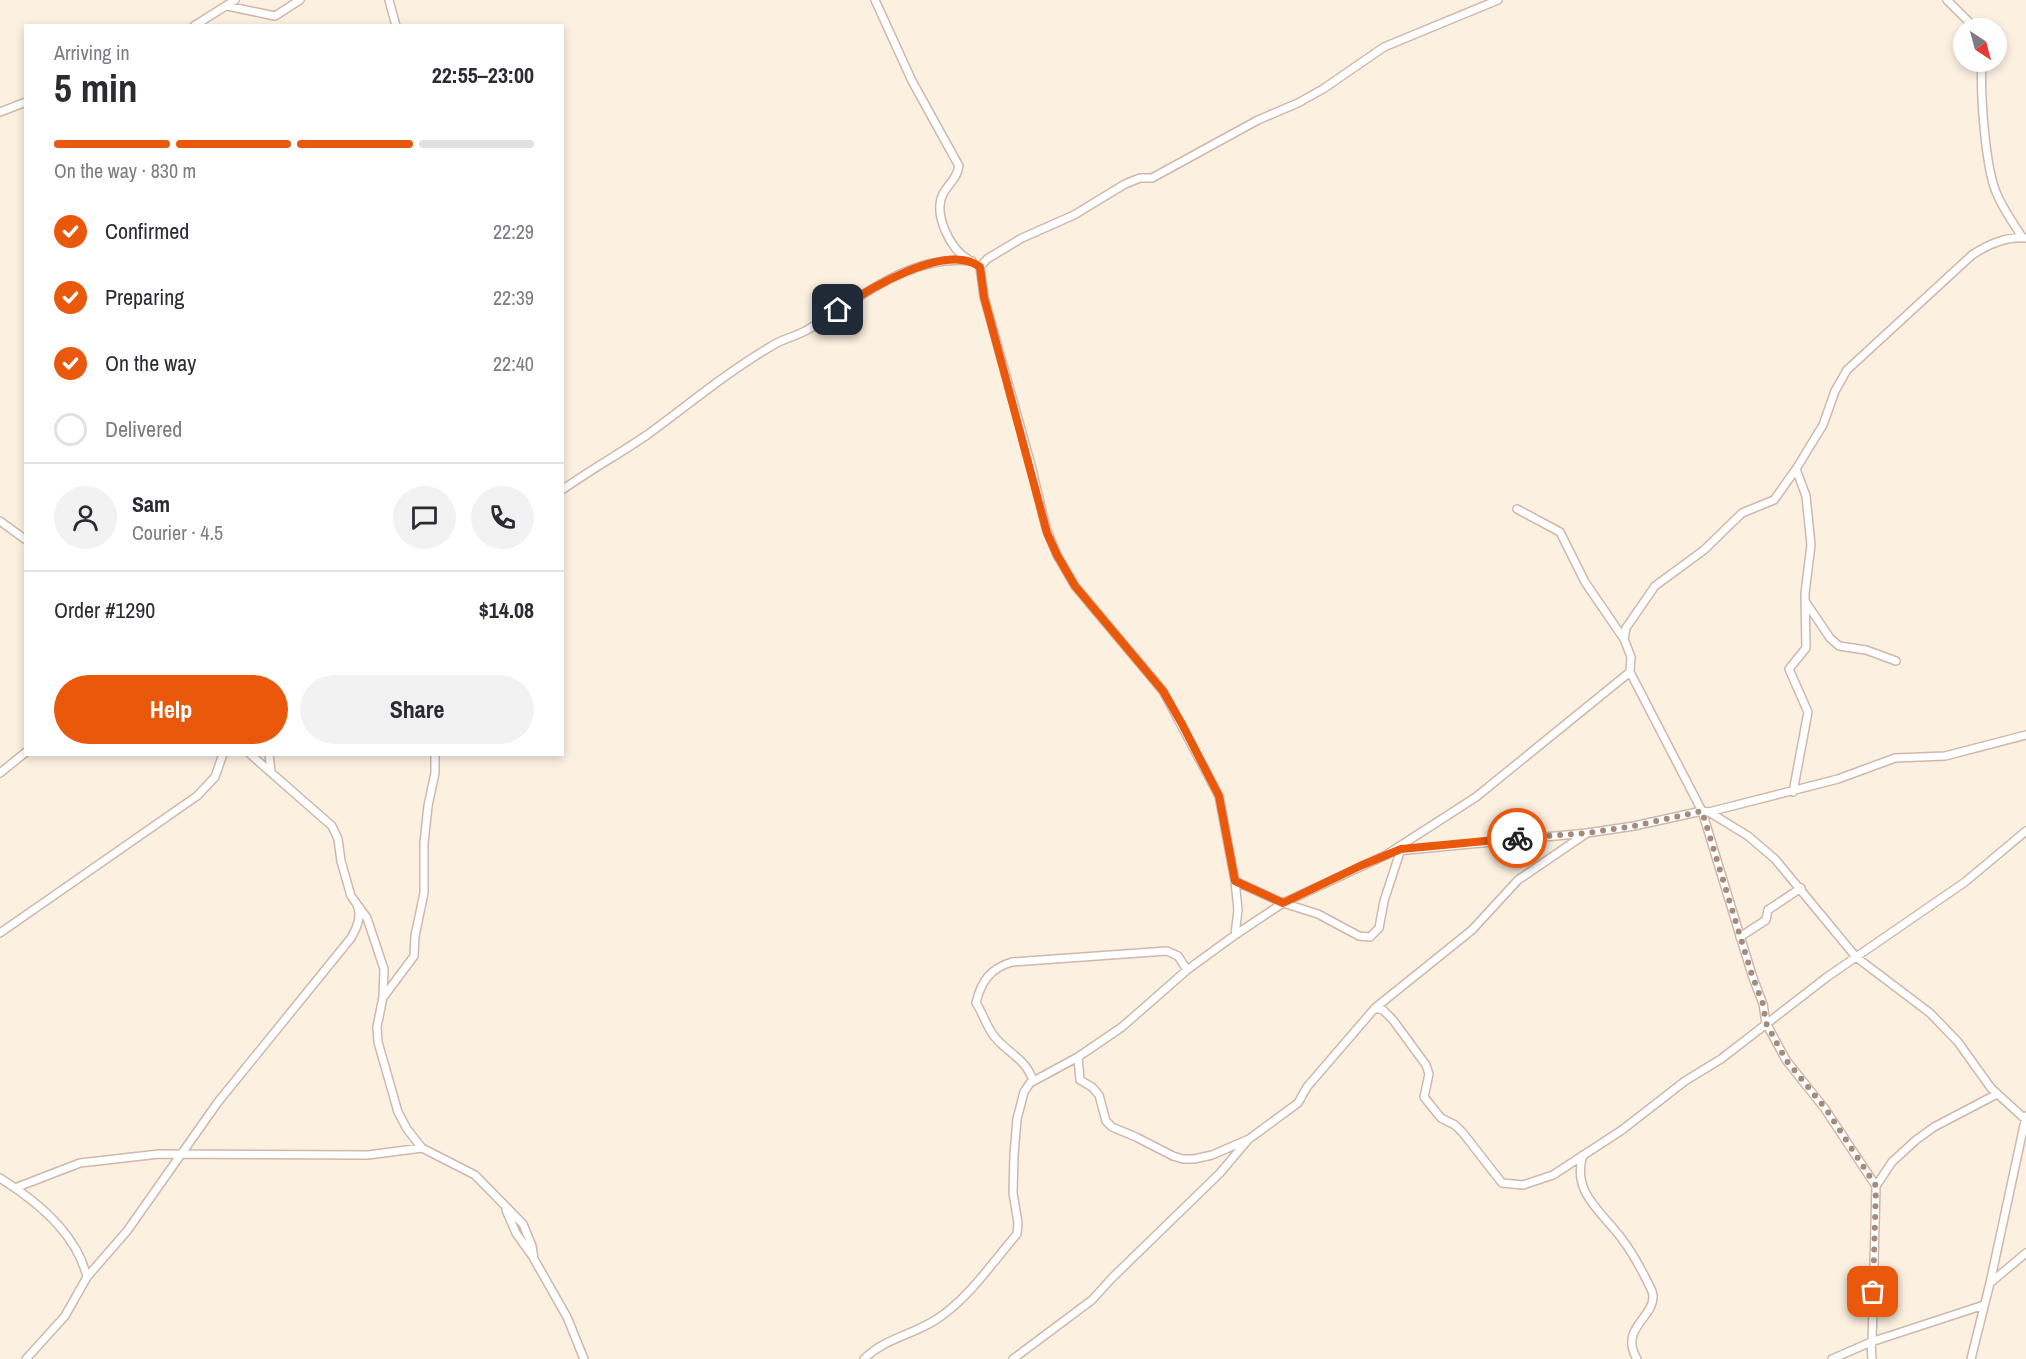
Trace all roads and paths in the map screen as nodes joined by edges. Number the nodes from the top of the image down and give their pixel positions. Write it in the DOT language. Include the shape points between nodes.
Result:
graph roads {
  1 [pos="235,0"];
  2 [pos="300,0"];
  3 [pos="389,0"];
  4 [pos="875,0"];
  5 [pos="1498,0"];
  6 [pos="1947,0"];
  7 [pos="227,6"];
  8 [pos="1965,18"];
  9 [pos="197,24"];
  10 [pos="395,24"];
  11 [pos="1982,72"];
  12 [pos="24,103"];
  13 [pos="0,112"];
  14 [pos="2024,237"];
  15 [pos="972,261"];
  16 [pos="980,267"];
  17 [pos="1796,469"];
  18 [pos="564,489"];
  19 [pos="1517,509"];
  20 [pos="0,521"];
  21 [pos="24,539"];
  22 [pos="1805,601"];
  23 [pos="1624,639"];
  24 [pos="1896,661"];
  25 [pos="1630,672"];
  26 [pos="2026,735"];
  27 [pos="24,754"];
  28 [pos="222,756"];
  29 [pos="252,756"];
  30 [pos="269,756"];
  31 [pos="435,756"];
  32 [pos="271,772"];
  33 [pos="0,773"];
  34 [pos="1793,792"];
  35 [pos="1705,811"];
  36 [pos="2026,831"];
  37 [pos="1587,833"];
  38 [pos="1401,849"];
  39 [pos="1386,855"];
  40 [pos="1235,881"];
  41 [pos="1801,888"];
  42 [pos="351,896"];
  43 [pos="1283,903"];
  44 [pos="367,918"];
  45 [pos="356,929"];
  46 [pos="0,933"];
  47 [pos="1234,935"];
  48 [pos="1740,937"];
  49 [pos="1856,957"];
  50 [pos="1187,970"];
  51 [pos="383,997"];
  52 [pos="1375,1008"];
  53 [pos="1766,1023"];
  54 [pos="1078,1057"];
  55 [pos="1034,1081"];
  56 [pos="1997,1094"];
  57 [pos="2025,1118"];
  58 [pos="1249,1139"];
  59 [pos="422,1148"];
  60 [pos="183,1152"];
  61 [pos="1583,1155"];
  62 [pos="0,1178"];
  63 [pos="1876,1186"];
  64 [pos="15,1188"];
  65 [pos="2026,1253"];
  66 [pos="87,1277"];
  67 [pos="1990,1283"];
  68 [pos="1984,1305"];
  69 [pos="1872,1343"];
  70 [pos="26,1359"];
  71 [pos="584,1359"];
  72 [pos="864,1359"];
  73 [pos="1013,1359"];
  74 [pos="1638,1359"];
  75 [pos="1832,1359"];
  76 [pos="1872,1359"];
  77 [pos="1971,1359"];
  1 -- 7 [label="street"];
  2 -- 7 [label="street" via="275,16"];
  3 -- 10 [label="street"];
  4 -- 15 [label="street" via="912,81 959,166 940,203 950,243"];
  5 -- 16 [label="street" via="1384,47 1298,103 1258,120 1152,178 1125,184 1074,215 1022,238"];
  6 -- 8 [label="street"];
  7 -- 9 [label="street"];
  11 -- 14 [label="street" via="1993,184"];
  12 -- 13 [label="street"];
  14 -- 17 [label="street" via="2006,239 1972,255 1847,369 1823,425"];
  15 -- 16 [label="street"];
  15 -- 18 [label="street" via="936,263 878,284 807,330 769,347"];
  16 -- 40 [label="street" via="984,297 1050,541 1075,586 1163,691 1182,724 1219,796"];
  17 -- 22 [label="street" via="1806,496 1811,545"];
  17 -- 23 [label="street" via="1774,500 1742,513 1704,550 1655,586 1630,619"];
  19 -- 23 [label="street" via="1560,532 1585,582"];
  20 -- 21 [label="street"];
  22 -- 24 [label="street" via="1839,646 1866,650"];
  22 -- 34 [label="street" via="1806,648 1789,669 1808,712"];
  23 -- 25 [label="street" via="1631,657"];
  25 -- 35 [label="street"];
  25 -- 39 [label="street" via="1476,797"];
  26 -- 34 [label="street" via="1945,756 1895,758"];
  27 -- 33 [label="street"];
  28 -- 46 [label="street" via="215,777 197,796"];
  29 -- 32 [label="street"];
  30 -- 32 [label="street"];
  31 -- 51 [label="street" via="424,843 424,893 414,956"];
  32 -- 42 [label="street" via="332,826"];
  34 -- 35 [label="street"];
  35 -- 37 [label="street"];
  35 -- 41 [label="street" via="1748,836"];
  35 -- 48 [label="street"];
  36 -- 49 [label="street" via="1965,882"];
  37 -- 38 [label="street"];
  37 -- 52 [label="street" via="1518,880 1472,930"];
  38 -- 39 [label="street"];
  38 -- 43 [label="street" via="1379,928 1370,937 1359,936 1318,914"];
  39 -- 43 [label="street"];
  40 -- 43 [label="street"];
  40 -- 47 [label="street" via="1238,910"];
  41 -- 48 [label="street" via="1768,910 1762,923"];
  41 -- 49 [label="street"];
  42 -- 44 [label="street"];
  42 -- 45 [label="street" via="359,908"];
  43 -- 47 [label="street"];
  44 -- 45 [label="street"];
  44 -- 51 [label="street" via="384,969"];
  45 -- 60 [label="street"];
  47 -- 50 [label="street"];
  48 -- 53 [label="street"];
  49 -- 53 [label="street"];
  49 -- 56 [label="street" via="1938,1020"];
  50 -- 54 [label="street" via="1122,1027"];
  50 -- 55 [label="street" via="1178,956 1167,951 1012,962 994,970 982,984 976,1003 994,1036 1021,1058"];
  51 -- 59 [label="street" via="377,1028 384,1067 398,1112"];
  52 -- 58 [label="street" via="1306,1087 1298,1103"];
  52 -- 61 [label="street" via="1393,1020 1426,1065 1429,1074 1424,1097 1428,1104 1463,1133 1502,1183 1534,1182 1553,1175"];
  53 -- 61 [label="street"];
  53 -- 63 [label="street" via="1786,1060 1826,1109"];
  54 -- 55 [label="street"];
  54 -- 58 [label="street" via="1080,1080 1099,1095 1106,1121 1117,1131 1184,1159 1212,1155"];
  55 -- 72 [label="street" via="1024,1092 1017,1119 1013,1193 1017,1234 968,1293 940,1317 884,1343"];
  56 -- 57 [label="street"];
  56 -- 63 [label="street" via="1916,1140 1892,1162"];
  57 -- 67 [label="street"];
  58 -- 73 [label="street" via="1092,1300"];
  59 -- 60 [label="street" via="368,1155"];
  59 -- 71 [label="street" via="475,1175 523,1224 534,1259 567,1317"];
  60 -- 64 [label="street" via="80,1163"];
  60 -- 66 [label="street" via="127,1231"];
  61 -- 74 [label="street" via="1579,1170 1584,1189 1628,1247 1652,1292 1652,1301 1632,1338"];
  62 -- 64 [label="street"];
  63 -- 69 [label="street"];
  64 -- 66 [label="street" via="38,1206 75,1246"];
  65 -- 67 [label="street"];
  66 -- 70 [label="street" via="65,1316"];
  67 -- 68 [label="street"];
  68 -- 69 [label="street"];
  68 -- 77 [label="street"];
  69 -- 75 [label="street"];
  69 -- 76 [label="street"];
}
